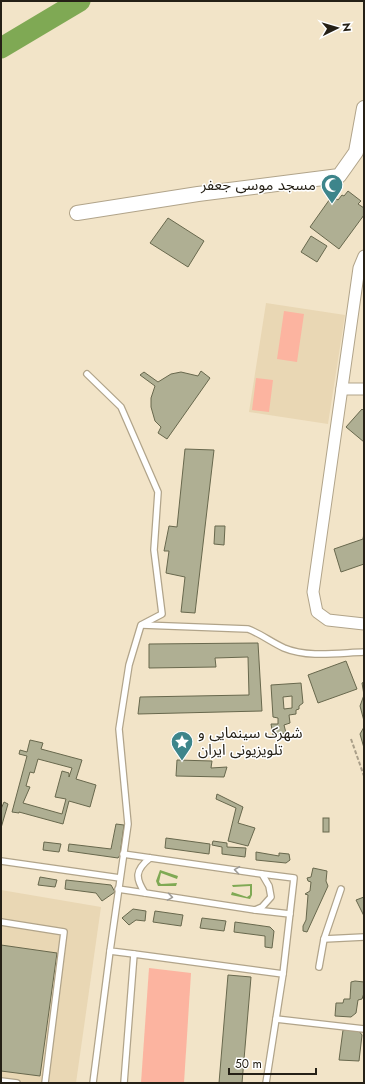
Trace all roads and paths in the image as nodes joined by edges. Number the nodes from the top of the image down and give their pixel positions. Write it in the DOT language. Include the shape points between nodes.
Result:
graph roads {
  1 [pos="364,108"];
  2 [pos="77,213"];
  3 [pos="364,256"];
  4 [pos="354,305"];
  5 [pos="364,310"];
  6 [pos="87,374"];
  7 [pos="342,389"];
  8 [pos="364,389"];
  9 [pos="364,619"];
  10 [pos="336,621"];
  11 [pos="364,624"];
  12 [pos="141,625"];
  13 [pos="364,652"];
  14 [pos="351,740"];
  15 [pos="364,776"];
  16 [pos="123,854"];
  17 [pos="150,858"];
  18 [pos="1,861"];
  19 [pos="262,874"];
  20 [pos="120,878"];
  21 [pos="118,889"];
  22 [pos="341,889"];
  23 [pos="145,893"];
  24 [pos="255,910"];
  25 [pos="290,914"];
  26 [pos="1,922"];
  27 [pos="364,936"];
  28 [pos="324,940"];
  29 [pos="110,951"];
  30 [pos="134,954"];
  31 [pos="319,967"];
  32 [pos="283,974"];
  33 [pos="276,1020"];
  34 [pos="364,1029"];
  35 [pos="1,1080"];
  36 [pos="17,1083"];
  37 [pos="45,1083"];
  38 [pos="93,1083"];
  39 [pos="124,1083"];
  40 [pos="266,1083"];
  1 -- 2 [label="street" via="356,152 339,176"];
  3 -- 4 [label="street" via="359,268"];
  4 -- 5 [label="street"];
  4 -- 7 [label="street"];
  6 -- 12 [label="lane" via="121,407 158,492 154,550 162,614"];
  7 -- 8 [label="street"];
  7 -- 10 [label="street" via="313,592 317,612 328,620"];
  9 -- 10 [label="street"];
  10 -- 11 [label="street"];
  12 -- 13 [label="lane" via="248,629 260,633 284,648 310,654"];
  12 -- 16 [label="lane" via="129,665 119,729 128,824"];
  14 -- 15 [label="path"];
  16 -- 17 [label="lane"];
  16 -- 20 [label="lane"];
  19 -- 17 [label="lane, one-way"];
  17 -- 23 [label="lane" via="137,874 138,883"];
  18 -- 20 [label="lane"];
  19 -- 24 [label="lane" via="269,886 271,897 262,907"];
  19 -- 25 [label="lane" via="294,878"];
  20 -- 21 [label="lane"];
  21 -- 23 [label="lane"];
  21 -- 29 [label="lane"];
  22 -- 28 [label="lane"];
  23 -- 24 [label="lane, one-way"];
  24 -- 25 [label="lane"];
  25 -- 32 [label="lane"];
  26 -- 37 [label="lane" via="64,932"];
  27 -- 28 [label="lane"];
  28 -- 31 [label="lane"];
  29 -- 30 [label="lane"];
  29 -- 38 [label="lane"];
  30 -- 32 [label="lane"];
  30 -- 39 [label="lane"];
  32 -- 33 [label="lane"];
  33 -- 34 [label="lane"];
  33 -- 40 [label="lane"];
  35 -- 36 [label="lane"];
}
